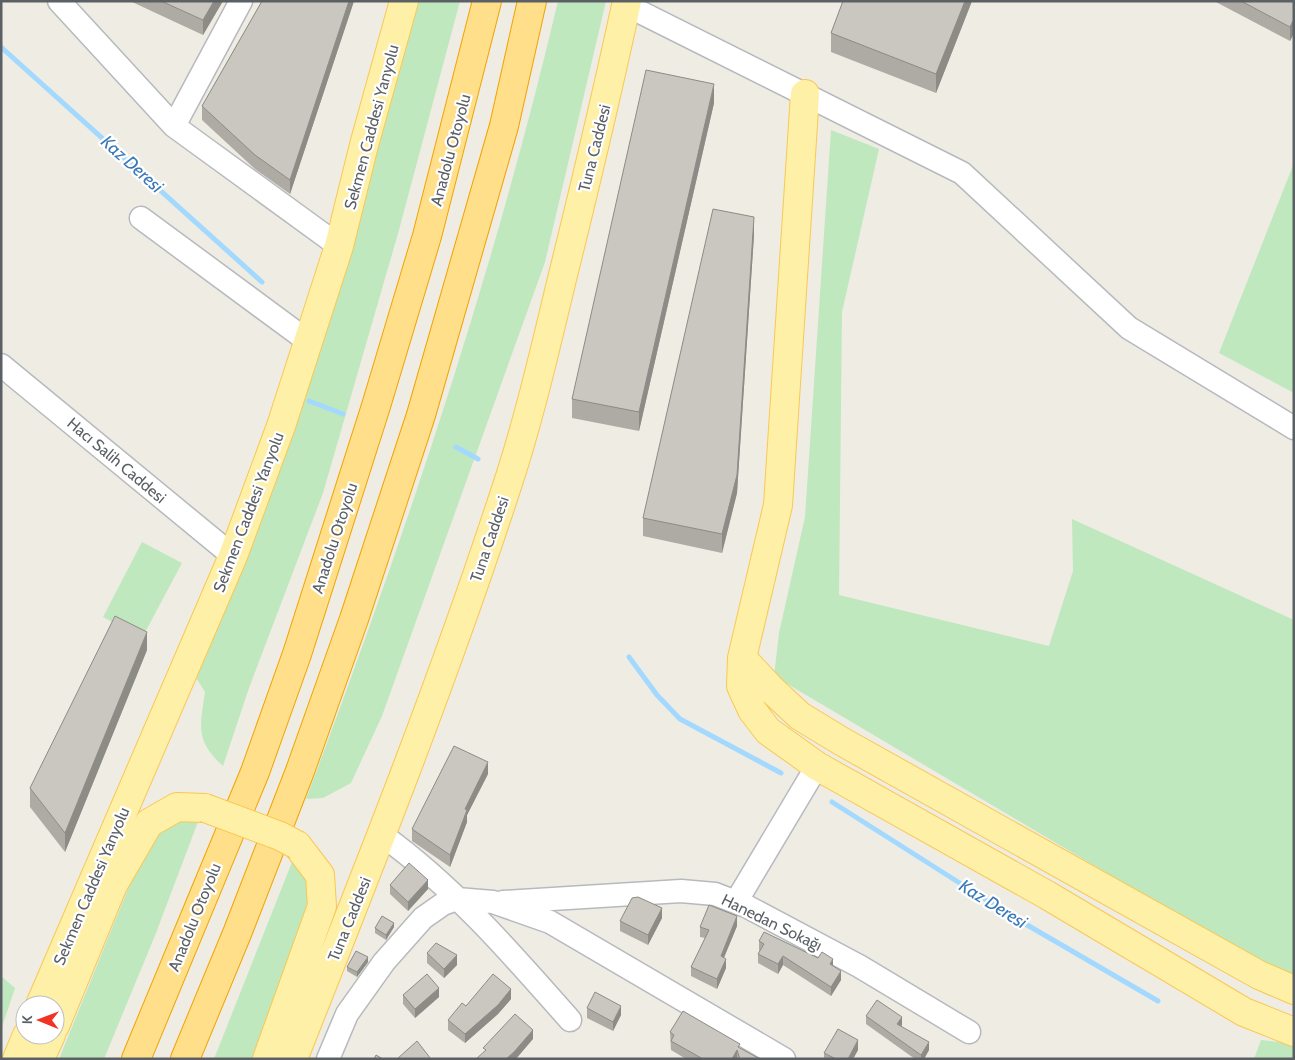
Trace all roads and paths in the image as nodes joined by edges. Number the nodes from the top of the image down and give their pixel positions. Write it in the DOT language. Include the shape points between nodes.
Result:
graph roads {
  1 [pos="59,1"];
  2 [pos="240,1"];
  3 [pos="404,1"];
  4 [pos="487,1"];
  5 [pos="532,1"];
  6 [pos="626,3"];
  7 [pos="805,94"];
  8 [pos="174,126"];
  9 [pos="141,218"];
  10 [pos="339,246"];
  11 [pos="309,342"];
  12 [pos="1,365"];
  13 [pos="1294,428"];
  14 [pos="233,556"];
  15 [pos="742,658"];
  16 [pos="817,766"];
  17 [pos="382,835"];
  18 [pos="457,899"];
  19 [pos="493,902"];
  20 [pos="736,902"];
  21 [pos="1294,990"];
  22 [pos="44,995"];
  23 [pos="65,1002"];
  24 [pos="570,1020"];
  25 [pos="969,1032"];
  26 [pos="1294,1032"];
  27 [pos="23,1045"];
  28 [pos="46,1045"];
  29 [pos="17,1059"];
  30 [pos="40,1059"];
  31 [pos="136,1059"];
  32 [pos="185,1059"];
  33 [pos="267,1059"];
  34 [pos="293,1059"];
  35 [pos="328,1059"];
  36 [pos="784,1059"];
  1 -- 8 [label="street"];
  2 -- 8 [label="street"];
  3 -- 10 [label="main road, Sekmen Caddesi Yanyolu"];
  4 -- 31 [label="highway, Anadolu Otoyolu" via="427,236 297,654 255,772"];
  5 -- 32 [label="highway" via="504,126 421,415 361,600 296,780"];
  6 -- 7 [label="street"];
  6 -- 17 [label="main road, Tuna Caddesi" via="606,100 533,397 507,487"];
  7 -- 13 [label="street" via="962,173 1129,328"];
  7 -- 15 [label="main road" via="778,504"];
  8 -- 10 [label="street"];
  9 -- 11 [label="street"];
  10 -- 11 [label="main road, Sekmen Caddesi Yanyolu"];
  11 -- 14 [label="main road, Sekmen Caddesi Yanyolu"];
  12 -- 14 [label="street, Hacı Salih Caddesi"];
  14 -- 22 [label="main road, Sekmen Caddesi Yanyolu"];
  15 -- 16 [label="main road" via="741,686 752,710 768,731"];
  15 -- 21 [label="main road" via="800,716 841,741 1259,975"];
  16 -- 20 [label="street"];
  16 -- 26 [label="main road" via="1047,895 1244,1012"];
  17 -- 18 [label="street" via="417,860"];
  17 -- 34 [label="main road, Tuna Caddesi"];
  18 -- 19 [label="street"];
  18 -- 24 [label="street"];
  18 -- 35 [label="street" via="423,918 384,962 347,1014"];
  19 -- 20 [label="street, Hanedan Sokağı" via="681,891 715,894"];
  19 -- 36 [label="street" via="550,922"];
  20 -- 25 [label="street, Hanedan Sokağı" via="859,966"];
  23 -- 33 [label="main road, bridge" via="113,885 149,823 177,807 205,808 298,845 320,875 322,906"];
  27 -- 29 [label="main road"];
  28 -- 30 [label="main road"];
}
